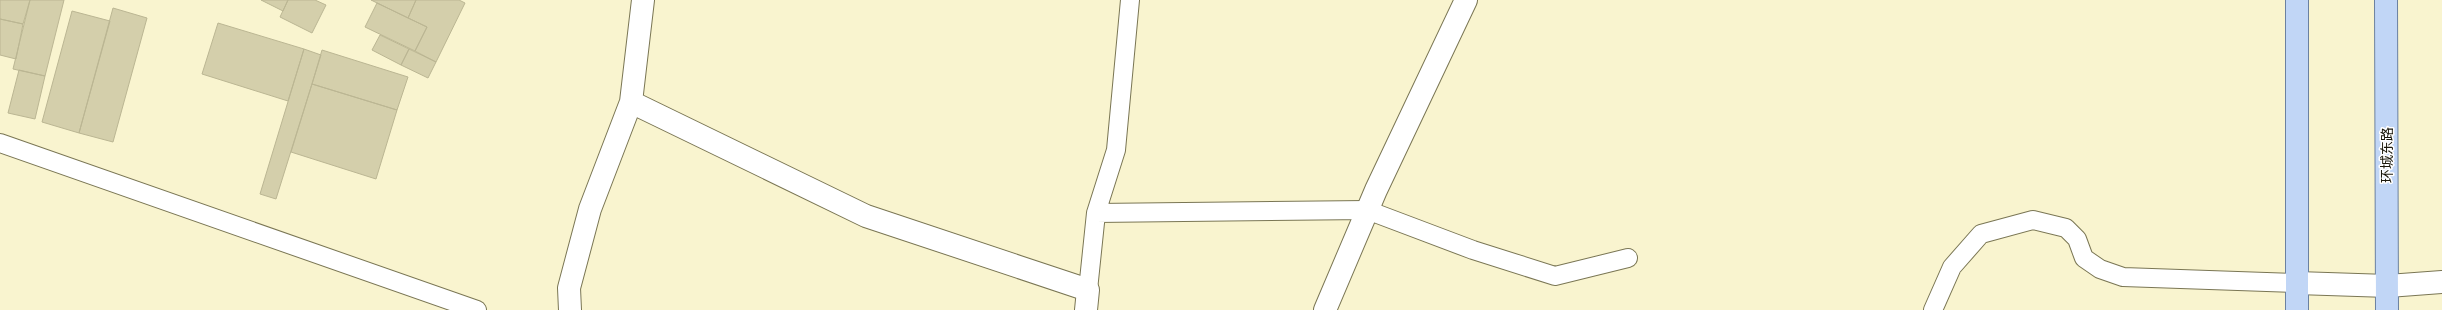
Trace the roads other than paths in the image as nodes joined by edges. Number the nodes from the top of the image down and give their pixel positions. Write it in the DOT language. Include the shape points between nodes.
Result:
graph roads {
  1 [pos="643,0"];
  2 [pos="1130,0"];
  3 [pos="1466,0"];
  4 [pos="2297,0"];
  5 [pos="2386,0"];
  6 [pos="631,102"];
  7 [pos="0,143"];
  8 [pos="1367,210"];
  9 [pos="1096,213"];
  10 [pos="1628,258"];
  11 [pos="2442,282"];
  12 [pos="2297,283"];
  13 [pos="2388,286"];
  14 [pos="1087,300"];
  15 [pos="477,310"];
  16 [pos="570,310"];
  17 [pos="1325,310"];
  18 [pos="1933,310"];
  19 [pos="2297,310"];
  20 [pos="2387,310"];
  1 -- 6 [label="street"];
  2 -- 9 [label="lane" via="1116,150"];
  3 -- 8 [label="street"];
  4 -- 12 [label="main road"];
  5 -- 13 [label="main road, 环城东路"];
  6 -- 14 [label="street" via="866,216"];
  6 -- 16 [label="street" via="590,210 569,288"];
  7 -- 15 [label="lane"];
  8 -- 9 [label="lane"];
  8 -- 10 [label="lane" via="1473,250 1555,276"];
  8 -- 17 [label="street"];
  9 -- 14 [label="lane"];
  11 -- 13 [label="street"];
  12 -- 13 [label="street"];
  12 -- 18 [label="lane" via="2123,277 2100,269 2084,258 2077,240 2066,228 2034,220 1981,234 1952,267"];
  12 -- 19 [label="main road"];
  13 -- 20 [label="main road, 环城东路"];
}
